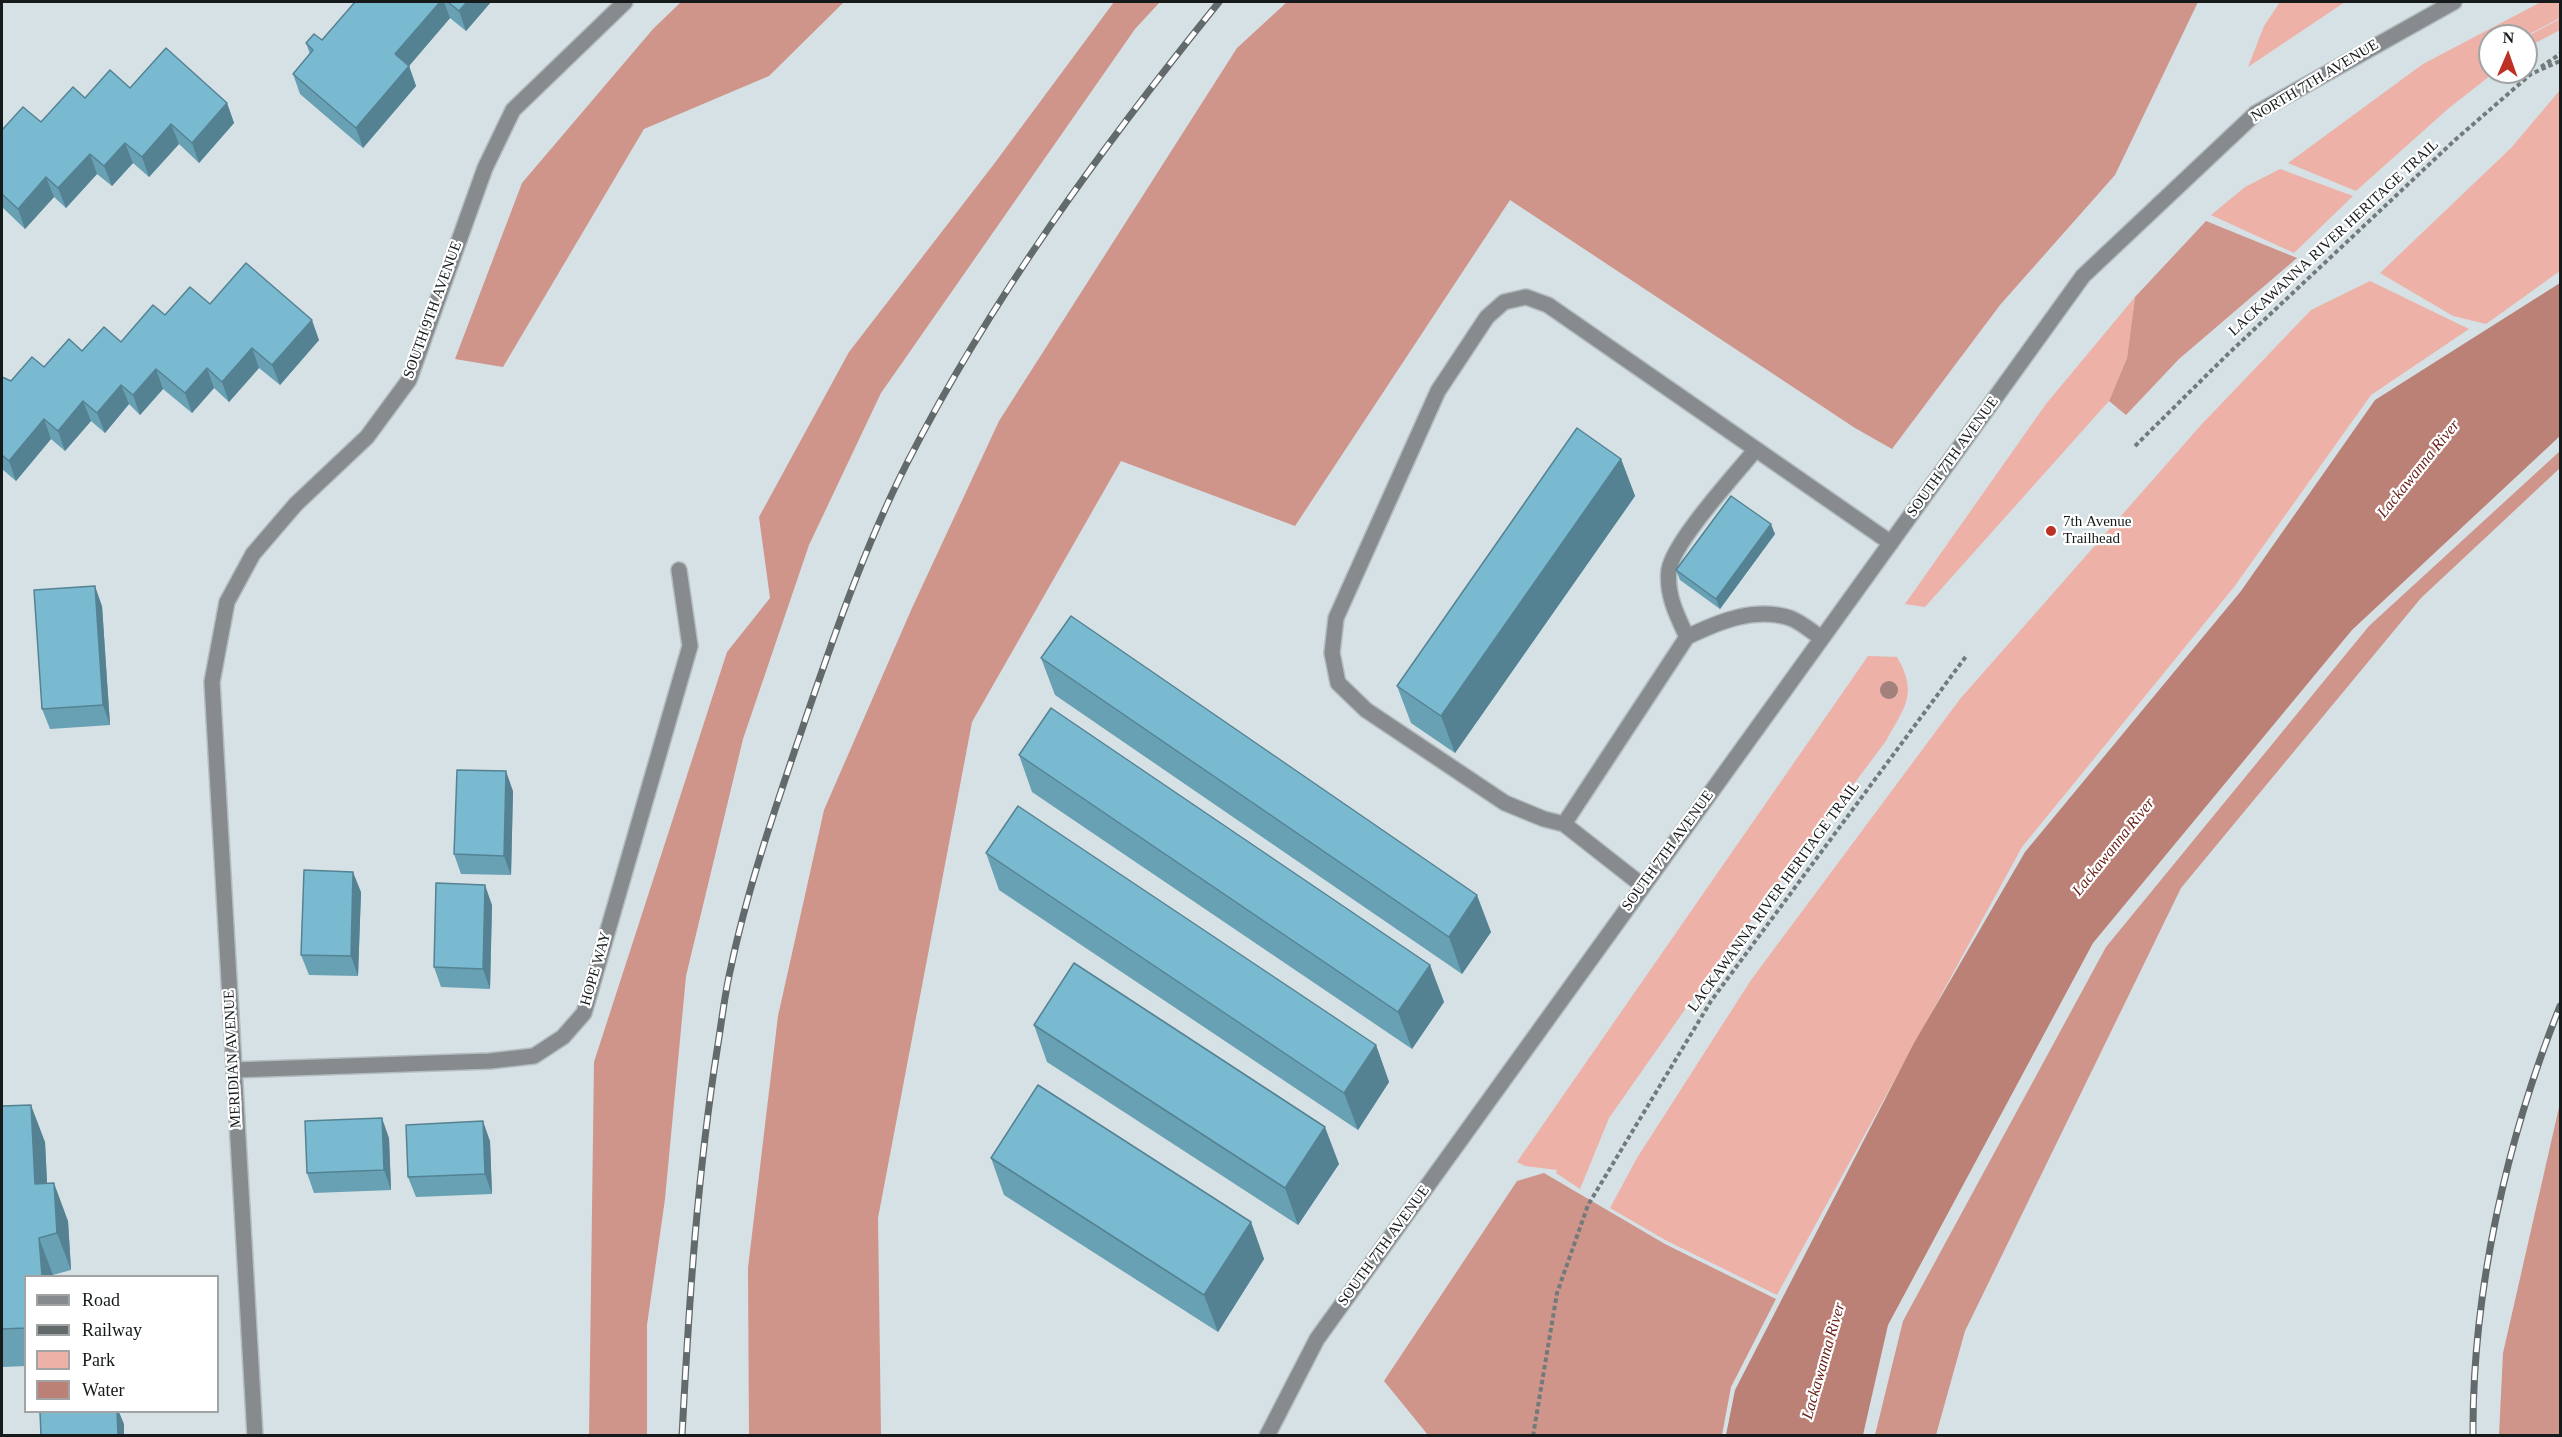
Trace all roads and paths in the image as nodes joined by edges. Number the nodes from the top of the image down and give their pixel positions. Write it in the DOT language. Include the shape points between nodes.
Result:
graph roads {
  1 [pos="625,2"];
  2 [pos="2454,2"];
  3 [pos="2560,54"];
  4 [pos="2560,61"];
  5 [pos="2538,69"];
  6 [pos="2538,71"];
  7 [pos="2520,84"];
  8 [pos="2083,276"];
  9 [pos="2136,446"];
  10 [pos="1756,448"];
  11 [pos="1891,543"];
  12 [pos="679,570"];
  13 [pos="1687,637"];
  14 [pos="1822,638"];
  15 [pos="1967,655"];
  16 [pos="212,682"];
  17 [pos="1564,824"];
  18 [pos="1643,886"];
  19 [pos="234,1070"];
  20 [pos="255,1436"];
  21 [pos="1267,1436"];
  22 [pos="1533,1436"];
  1 -- 16 [label="street, SOUTH 9TH AVENUE" via="513,110 484,168 409,380 367,437 296,504 253,554 227,602"];
  2 -- 8 [label="street, NORTH 7TH AVENUE" via="2256,113"];
  3 -- 5 [label="path"];
  4 -- 6 [label="path, LACKAWANNA RIVER HERITAGE TRAIL"];
  7 -- 9 [label="path, LACKAWANNA RIVER HERITAGE TRAIL" via="2228,354"];
  8 -- 11 [label="street, SOUTH 7TH AVENUE"];
  10 -- 11 [label="street"];
  10 -- 13 [label="street" via="1683,540 1669,568 1669,591"];
  10 -- 17 [label="street" via="1548,305 1526,297 1504,302 1487,317 1438,391 1336,618 1332,653 1338,683 1366,711 1505,803"];
  11 -- 14 [label="street, SOUTH 7TH AVENUE"];
  12 -- 19 [label="street, HOPE WAY" via="690,646 584,1012 563,1037 534,1056 490,1061"];
  13 -- 14 [label="street" via="1713,624 1753,613 1791,618"];
  13 -- 17 [label="street"];
  14 -- 18 [label="street, SOUTH 7TH AVENUE"];
  15 -- 22 [label="path, LACKAWANNA RIVER HERITAGE TRAIL" via="1711,1001 1588,1205 1557,1293"];
  16 -- 19 [label="street, MERIDIAN AVENUE"];
  17 -- 18 [label="street"];
  18 -- 21 [label="street, SOUTH 7TH AVENUE" via="1317,1339"];
  19 -- 20 [label="street, MERIDIAN AVENUE"];
}
